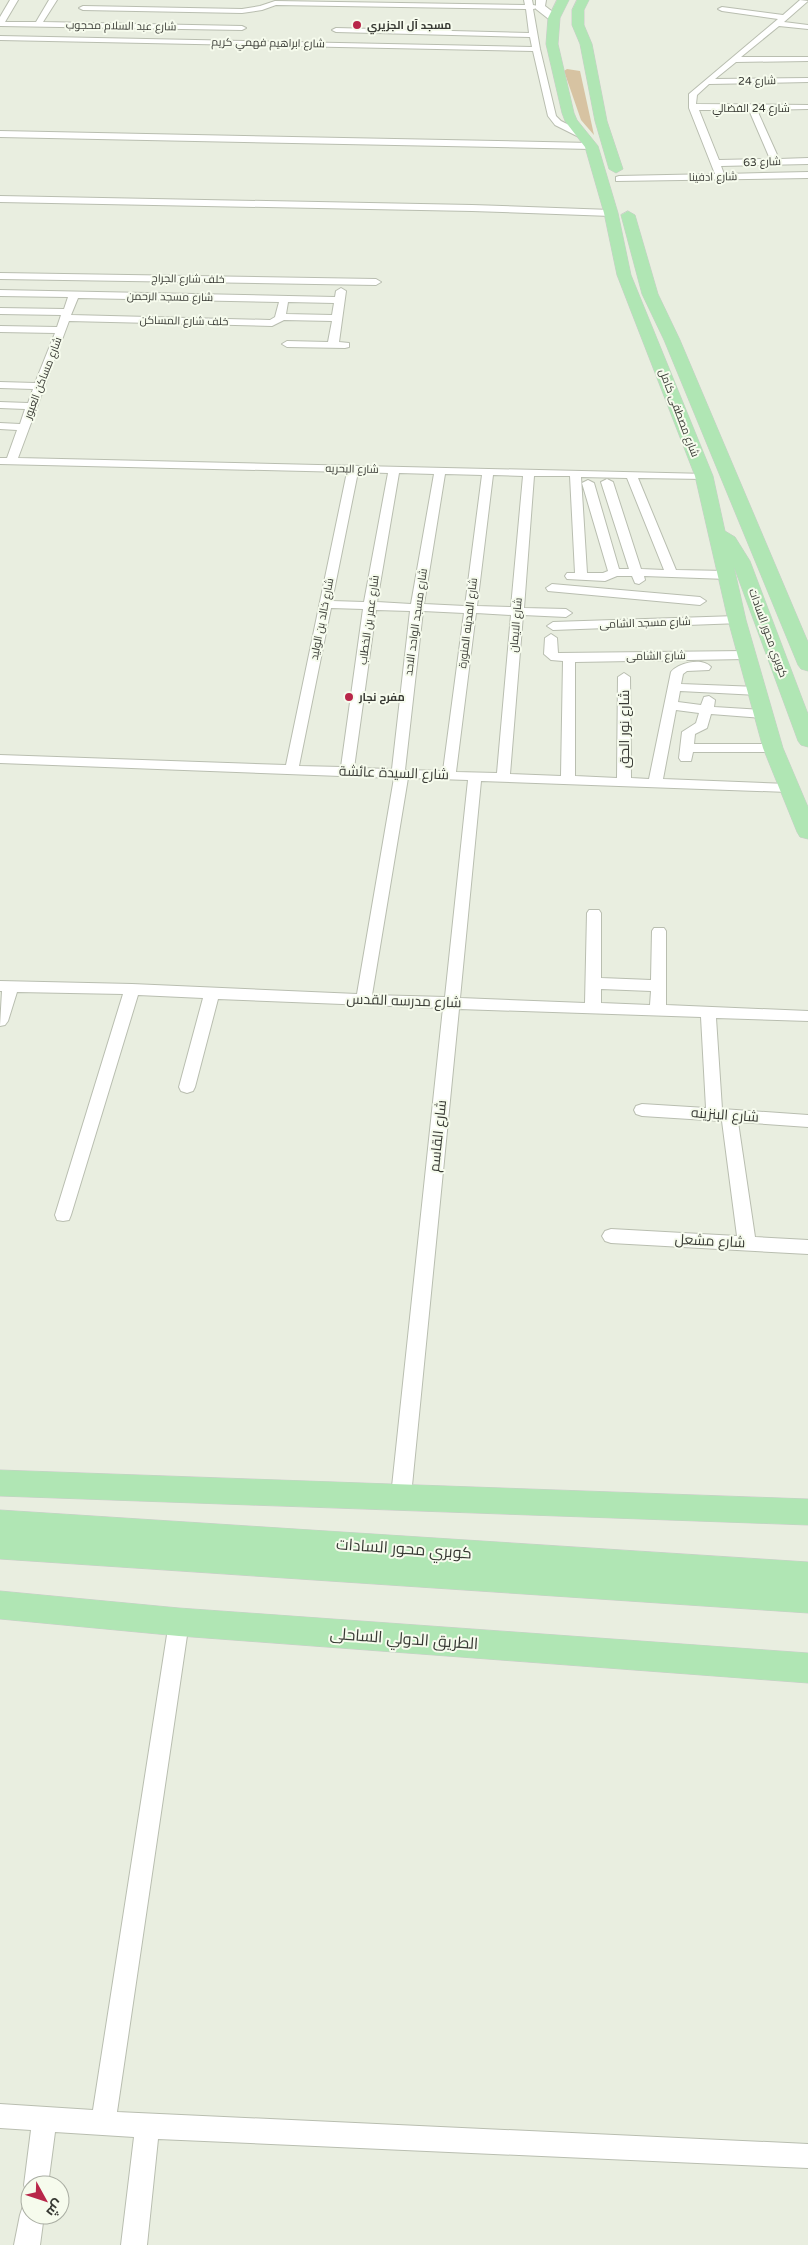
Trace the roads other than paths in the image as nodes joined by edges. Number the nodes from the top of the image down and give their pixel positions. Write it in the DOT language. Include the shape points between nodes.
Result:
graph roads {
  1 [pos="14,0"];
  2 [pos="53,0"];
  3 [pos="86,0"];
  4 [pos="563,0"];
  5 [pos="583,0"];
  6 [pos="804,0"];
  7 [pos="274,1"];
  8 [pos="342,2"];
  9 [pos="535,4"];
  10 [pos="82,8"];
  11 [pos="794,9"];
  12 [pos="722,10"];
  13 [pos="808,12"];
  14 [pos="340,13"];
  15 [pos="784,17"];
  16 [pos="554,18"];
  17 [pos="338,22"];
  18 [pos="777,23"];
  19 [pos="0,24"];
  20 [pos="38,25"];
  21 [pos="76,25"];
  22 [pos="808,27"];
  23 [pos="242,28"];
  24 [pos="336,30"];
  25 [pos="535,35"];
  26 [pos="0,38"];
  27 [pos="70,40"];
  28 [pos="332,44"];
  29 [pos="536,48"];
  30 [pos="808,52"];
  31 [pos="804,59"];
  32 [pos="732,60"];
  33 [pos="566,66"];
  34 [pos="591,69"];
  35 [pos="706,82"];
  36 [pos="804,83"];
  37 [pos="808,107"];
  38 [pos="694,108"];
  39 [pos="752,108"];
  40 [pos="146,128"];
  41 [pos="0,134"];
  42 [pos="232,140"];
  43 [pos="587,141"];
  44 [pos="808,161"];
  45 [pos="776,162"];
  46 [pos="715,163"];
  47 [pos="808,174"];
  48 [pos="721,177"];
  49 [pos="619,180"];
  50 [pos="0,199"];
  51 [pos="611,213"];
  52 [pos="0,276"];
  53 [pos="159,278"];
  54 [pos="342,282"];
  55 [pos="376,282"];
  56 [pos="0,293"];
  57 [pos="74,295"];
  58 [pos="284,299"];
  59 [pos="340,300"];
  60 [pos="161,306"];
  61 [pos="124,308"];
  62 [pos="205,309"];
  63 [pos="241,310"];
  64 [pos="0,311"];
  65 [pos="67,315"];
  66 [pos="280,317"];
  67 [pos="337,318"];
  68 [pos="0,329"];
  69 [pos="61,330"];
  70 [pos="287,344"];
  71 [pos="333,345"];
  72 [pos="345,345"];
  73 [pos="0,385"];
  74 [pos="40,386"];
  75 [pos="0,405"];
  76 [pos="32,406"];
  77 [pos="0,426"];
  78 [pos="24,427"];
  79 [pos="6,461"];
  80 [pos="353,469"];
  81 [pos="394,470"];
  82 [pos="440,471"];
  83 [pos="488,472"];
  84 [pos="529,473"];
  85 [pos="704,476"];
  86 [pos="633,478"];
  87 [pos="580,480"];
  88 [pos="607,482"];
  89 [pos="652,526"];
  90 [pos="622,527"];
  91 [pos="601,528"];
  92 [pos="717,532"];
  93 [pos="615,572"];
  94 [pos="670,574"];
  95 [pos="727,575"];
  96 [pos="576,576"];
  97 [pos="638,576"];
  98 [pos="552,588"];
  99 [pos="697,588"];
  100 [pos="667,598"];
  101 [pos="326,604"];
  102 [pos="370,605"];
  103 [pos="417,607"];
  104 [pos="469,609"];
  105 [pos="517,611"];
  106 [pos="566,613"];
  107 [pos="705,620"];
  108 [pos="737,620"];
  109 [pos="552,632"];
  110 [pos="653,643"];
  111 [pos="660,656"];
  112 [pos="570,660"];
  113 [pos="748,661"];
  114 [pos="808,665"];
  115 [pos="624,677"];
  116 [pos="669,684"];
  117 [pos="712,690"];
  118 [pos="758,691"];
  119 [pos="670,705"];
  120 [pos="706,710"];
  121 [pos="763,714"];
  122 [pos="664,736"];
  123 [pos="807,737"];
  124 [pos="687,748"];
  125 [pos="775,753"];
  126 [pos="0,759"];
  127 [pos="711,759"];
  128 [pos="292,770"];
  129 [pos="347,771"];
  130 [pos="400,773"];
  131 [pos="449,775"];
  132 [pos="475,776"];
  133 [pos="503,777"];
  134 [pos="568,779"];
  135 [pos="624,782"];
  136 [pos="655,783"];
  137 [pos="788,788"];
  138 [pos="807,829"];
  139 [pos="594,913"];
  140 [pos="659,931"];
  141 [pos="593,983"];
  142 [pos="6,986"];
  143 [pos="658,986"];
  144 [pos="132,989"];
  145 [pos="212,993"];
  146 [pos="364,1000"];
  147 [pos="452,1003"];
  148 [pos="593,1008"];
  149 [pos="658,1010"];
  150 [pos="708,1012"];
  151 [pos="808,1016"];
  152 [pos="0,1021"];
  153 [pos="187,1087"];
  154 [pos="642,1110"];
  155 [pos="721,1115"];
  156 [pos="808,1121"];
  157 [pos="63,1215"];
  158 [pos="611,1236"];
  159 [pos="747,1243"];
  160 [pos="808,1247"];
  161 [pos="0,1483"];
  162 [pos="401,1496"];
  163 [pos="808,1512"];
  164 [pos="0,1523"];
  165 [pos="0,1546"];
  166 [pos="375,1559"];
  167 [pos="808,1576"];
  168 [pos="808,1600"];
  169 [pos="0,1605"];
  170 [pos="179,1622"];
  171 [pos="808,1668"];
  172 [pos="0,2116"];
  173 [pos="45,2119"];
  174 [pos="103,2123"];
  175 [pos="147,2126"];
  176 [pos="808,2156"];
  177 [pos="37,2175"];
  178 [pos="31,2225"];
  179 [pos="28,2245"];
  180 [pos="134,2245"];
  1 -- 19 [label="street"];
  2 -- 20 [label="street"];
  3 -- 10 [label="street"];
  4 -- 16 [label="main road, شارع مصطفى كامل"];
  5 -- 34 [label="main road, شارع مصطفى كامل" via="578,10 578,25"];
  6 -- 11 [label="street"];
  7 -- 8 [label="street"];
  7 -- 10 [label="street" via="262,8 242,11"];
  8 -- 9 [label="street"];
  8 -- 14 [label="street"];
  9 -- 16 [label="main road"];
  9 -- 25 [label="street"];
  10 -- 21 [label="street"];
  11 -- 13 [label="street"];
  11 -- 15 [label="street"];
  12 -- 15 [label="street"];
  15 -- 18 [label="street"];
  16 -- 33 [label="main road, شارع مصطفى كامل" via="557,46"];
  17 -- 24 [label="street"];
  18 -- 22 [label="street"];
  18 -- 32 [label="street"];
  19 -- 20 [label="street, شارع عبد السلام محجوب"];
  20 -- 21 [label="street, شارع عبد السلام محجوب"];
  21 -- 23 [label="street, شارع عبد السلام محجوب"];
  21 -- 27 [label="street"];
  24 -- 25 [label="street"];
  24 -- 28 [label="street"];
  25 -- 29 [label="street"];
  26 -- 27 [label="street, شارع ابراهيم فهمي كريم"];
  27 -- 28 [label="street, شارع ابراهيم فهمي كريم"];
  28 -- 29 [label="street, شارع ابراهيم فهمي كريم"];
  29 -- 43 [label="street" via="552,116"];
  30 -- 31 [label="street"];
  31 -- 32 [label="street"];
  32 -- 35 [label="street"];
  33 -- 34 [label="main road"];
  33 -- 43 [label="main road, شارع مصطفى كامل" via="568,113"];
  34 -- 49 [label="main road, شارع مصطفى كامل" via="601,122"];
  35 -- 36 [label="street, شارع 24"];
  35 -- 38 [label="street" via="693,94"];
  37 -- 39 [label="street, شارع 24 الفضالي"];
  38 -- 39 [label="street, شارع 24 الفضالي"];
  38 -- 46 [label="street"];
  39 -- 45 [label="street"];
  40 -- 42 [label="street" via="232,131"];
  41 -- 42 [label="street"];
  42 -- 43 [label="street"];
  43 -- 51 [label="main road, شارع مصطفى كامل"];
  44 -- 45 [label="street, شارع 63"];
  45 -- 46 [label="street, شارع 63"];
  46 -- 48 [label="street"];
  47 -- 48 [label="street, شارع ادفينا"];
  48 -- 49 [label="street, شارع ادفينا"];
  49 -- 114 [label="main road, شارع مصطفى كامل" via="650,294"];
  50 -- 51 [label="street" via="462,207"];
  51 -- 85 [label="main road, شارع مصطفى كامل" via="624,275"];
  52 -- 53 [label="street, خلف شارع الجراج"];
  53 -- 54 [label="street, خلف شارع الجراج"];
  53 -- 60 [label="street"];
  54 -- 55 [label="street, خلف شارع الجراج"];
  54 -- 59 [label="street"];
  56 -- 57 [label="street, شارع مسجد الرحمن"];
  57 -- 61 [label="street, شارع مسجد الرحمن"];
  57 -- 65 [label="street, شارع مساكن العبور"];
  58 -- 59 [label="street, شارع مسجد الرحمن"];
  58 -- 63 [label="street, شارع مسجد الرحمن"];
  58 -- 66 [label="street"];
  59 -- 67 [label="street"];
  60 -- 61 [label="street, خلف شارع المساكن"];
  60 -- 61 [label="street, شارع مسجد الرحمن"];
  60 -- 62 [label="street, خلف شارع المساكن"];
  60 -- 62 [label="street, شارع مسجد الرحمن"];
  61 -- 65 [label="street, خلف شارع المساكن"];
  62 -- 63 [label="street, خلف شارع المساكن"];
  62 -- 63 [label="street, شارع مسجد الرحمن"];
  63 -- 66 [label="street, خلف شارع المساكن" via="275,322"];
  64 -- 65 [label="street, خلف شارع المساكن"];
  65 -- 69 [label="street, شارع مساكن العبور"];
  66 -- 67 [label="street, خلف شارع المساكن"];
  67 -- 71 [label="street"];
  68 -- 69 [label="street"];
  69 -- 74 [label="street, شارع مساكن العبور"];
  70 -- 71 [label="street"];
  71 -- 72 [label="street"];
  73 -- 74 [label="street"];
  74 -- 76 [label="street, شارع مساكن العبور"];
  75 -- 76 [label="street"];
  76 -- 78 [label="street, شارع مساكن العبور"];
  77 -- 78 [label="street"];
  78 -- 79 [label="street, شارع مساكن العبور"];
  79 -- 80 [label="street, شارع البحريه"];
  80 -- 81 [label="street, شارع البحريه"];
  80 -- 101 [label="street, شارع خالد بن الوليد"];
  81 -- 82 [label="street, شارع البحريه"];
  81 -- 102 [label="street, شارع عمر بن الخطاب"];
  82 -- 83 [label="street, شارع البحريه"];
  82 -- 103 [label="street, شارع مسجد الواحد الاحد"];
  83 -- 84 [label="street, شارع البحريه"];
  83 -- 104 [label="street, شارع المدينه المنورة"];
  84 -- 87 [label="street, شارع البحريه"];
  84 -- 105 [label="street, شارع الايمان"];
  85 -- 86 [label="street, شارع البحريه"];
  85 -- 92 [label="main road, شارع مصطفى كامل"];
  86 -- 87 [label="street, شارع البحريه"];
  86 -- 88 [label="street"];
  86 -- 89 [label="street"];
  87 -- 88 [label="street"];
  87 -- 91 [label="street"];
  87 -- 96 [label="street"];
  88 -- 90 [label="street"];
  89 -- 90 [label="street"];
  89 -- 94 [label="street"];
  90 -- 91 [label="street"];
  90 -- 97 [label="street"];
  91 -- 93 [label="street"];
  92 -- 95 [label="main road, شارع مصطفى كامل"];
  92 -- 123 [label="main road, كوبري محور السادات" via="729,541 741,562"];
  93 -- 96 [label="street" via="604,577"];
  93 -- 97 [label="street"];
  94 -- 97 [label="street"];
  94 -- 99 [label="street"];
  94 -- 100 [label="street"];
  95 -- 99 [label="street"];
  95 -- 108 [label="main road, شارع مصطفى كامل"];
  98 -- 100 [label="street"];
  99 -- 100 [label="street"];
  99 -- 107 [label="street"];
  101 -- 102 [label="street"];
  101 -- 128 [label="street, شارع خالد بن الوليد"];
  102 -- 103 [label="street"];
  102 -- 129 [label="street, شارع عمر بن الخطاب"];
  103 -- 104 [label="street"];
  103 -- 130 [label="street, شارع مسجد الواحد الاحد"];
  104 -- 105 [label="street"];
  104 -- 131 [label="street, شارع المدينه المنورة"];
  105 -- 106 [label="street"];
  105 -- 133 [label="street, شارع الايمان"];
  107 -- 108 [label="street, شارع مسجد الشامى"];
  107 -- 109 [label="street, شارع مسجد الشامى"];
  108 -- 113 [label="main road, شارع مصطفى كامل"];
  109 -- 112 [label="street, شارع الشامى" via="551,656"];
  110 -- 111 [label="street"];
  111 -- 112 [label="street, شارع الشامى"];
  111 -- 113 [label="street, شارع الشامى"];
  111 -- 116 [label="street"];
  112 -- 134 [label="street"];
  113 -- 116 [label="street" via="684,667"];
  113 -- 118 [label="main road, شارع مصطفى كامل"];
  115 -- 135 [label="street, شارع نور الحق"];
  116 -- 117 [label="street"];
  116 -- 119 [label="street"];
  117 -- 118 [label="street"];
  117 -- 120 [label="street"];
  118 -- 121 [label="main road, شارع مصطفى كامل"];
  119 -- 120 [label="street"];
  119 -- 122 [label="street"];
  120 -- 121 [label="street"];
  120 -- 124 [label="street" via="702,725 690,731"];
  121 -- 125 [label="main road, شارع مصطفى كامل"];
  122 -- 124 [label="street"];
  122 -- 136 [label="street"];
  124 -- 125 [label="street"];
  125 -- 127 [label="street"];
  125 -- 137 [label="main road, شارع مصطفى كامل"];
  126 -- 128 [label="street, شارع السيدة عائشة"];
  128 -- 129 [label="street, شارع السيدة عائشة"];
  129 -- 130 [label="street, شارع السيدة عائشة"];
  130 -- 131 [label="street, شارع السيدة عائشة"];
  130 -- 146 [label="street, شارع مسجد الواحد الاحد"];
  131 -- 132 [label="street, شارع السيدة عائشة"];
  132 -- 133 [label="street, شارع السيدة عائشة"];
  132 -- 147 [label="street, شارع القاسم"];
  133 -- 134 [label="street, شارع السيدة عائشة"];
  134 -- 135 [label="street, شارع السيدة عائشة"];
  135 -- 136 [label="street, شارع السيدة عائشة"];
  136 -- 137 [label="street, شارع السيدة عائشة"];
  137 -- 138 [label="main road, شارع مصطفى كامل"];
  139 -- 141 [label="street"];
  140 -- 143 [label="street"];
  141 -- 143 [label="street"];
  141 -- 148 [label="street"];
  142 -- 144 [label="street, شارع مدرسه القدس"];
  142 -- 152 [label="street"];
  143 -- 149 [label="street"];
  144 -- 145 [label="street, شارع مدرسه القدس"];
  144 -- 157 [label="street"];
  145 -- 146 [label="street, شارع مدرسه القدس"];
  145 -- 153 [label="street"];
  146 -- 147 [label="street, شارع مدرسه القدس"];
  147 -- 148 [label="street, شارع مدرسه القدس"];
  147 -- 162 [label="street, شارع القاسم"];
  148 -- 149 [label="street, شارع مدرسه القدس"];
  149 -- 150 [label="street, شارع مدرسه القدس"];
  150 -- 151 [label="street, شارع مدرسه القدس"];
  150 -- 155 [label="street"];
  154 -- 155 [label="street, شارع البنزينه"];
  155 -- 156 [label="street, شارع البنزينه"];
  155 -- 159 [label="street"];
  158 -- 159 [label="street, شارع مشعل"];
  159 -- 160 [label="street, شارع مشعل"];
  161 -- 162 [label="main road"];
  162 -- 163 [label="main road"];
  164 -- 166 [label="main road, كوبري محور السادات"];
  165 -- 166 [label="main road, كوبري محور السادات"];
  166 -- 167 [label="main road, كوبري محور السادات"];
  166 -- 168 [label="main road, كوبري محور السادات"];
  169 -- 170 [label="main road, الطريق الدولي الساحلى"];
  170 -- 171 [label="main road, الطريق الدولي الساحلى"];
  170 -- 174 [label="street"];
  172 -- 173 [label="street"];
  173 -- 174 [label="street"];
  173 -- 177 [label="street"];
  174 -- 175 [label="street"];
  175 -- 176 [label="street"];
  175 -- 180 [label="street"];
  178 -- 179 [label="street"];
}
